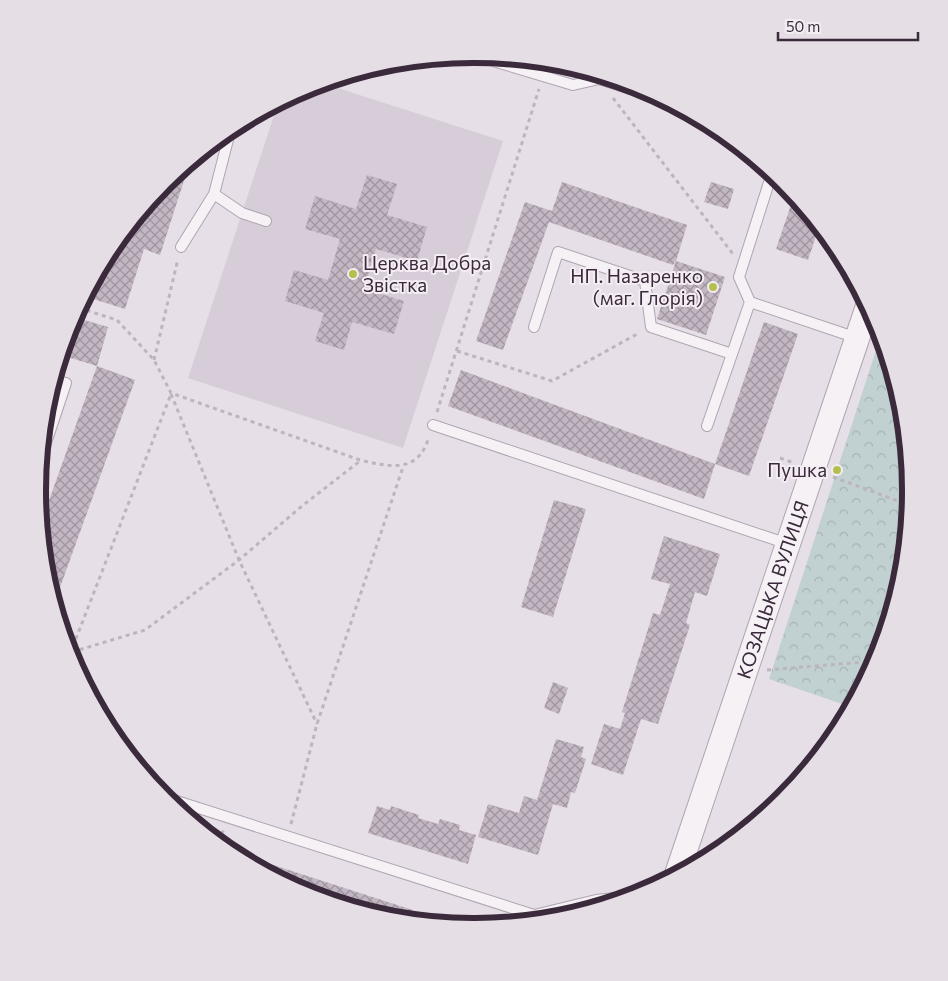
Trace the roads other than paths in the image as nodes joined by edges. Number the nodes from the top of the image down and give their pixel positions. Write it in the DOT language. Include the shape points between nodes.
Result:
graph roads {
  1 [pos="504,64"];
  2 [pos="596,80"];
  3 [pos="228,141"];
  4 [pos="769,182"];
  5 [pos="214,194"];
  6 [pos="266,221"];
  7 [pos="181,247"];
  8 [pos="750,302"];
  9 [pos="864,316"];
  10 [pos="534,327"];
  11 [pos="857,338"];
  12 [pos="732,354"];
  13 [pos="61,382"];
  14 [pos="433,425"];
  15 [pos="707,426"];
  16 [pos="51,428"];
  17 [pos="788,544"];
  18 [pos="182,803"];
  19 [pos="680,865"];
  20 [pos="599,900"];
  21 [pos="547,912"];
  22 [pos="533,915"];
  1 -- 2 [label="lane" via="572,85"];
  3 -- 5 [label="lane"];
  4 -- 8 [label="lane" via="739,277"];
  5 -- 6 [label="lane" via="242,213"];
  5 -- 7 [label="lane"];
  8 -- 11 [label="lane"];
  8 -- 12 [label="lane"];
  9 -- 11 [label="street, КОЗАЦЬКА ВУЛИЦЯ"];
  10 -- 12 [label="lane" via="558,252 645,282 651,327"];
  11 -- 17 [label="street, КОЗАЦЬКА ВУЛИЦЯ"];
  12 -- 15 [label="lane"];
  13 -- 16 [label="lane" via="66,383"];
  14 -- 17 [label="lane"];
  17 -- 19 [label="street, КОЗАЦЬКА ВУЛИЦЯ"];
  18 -- 22 [label="lane"];
  20 -- 21 [label="lane"];
}
